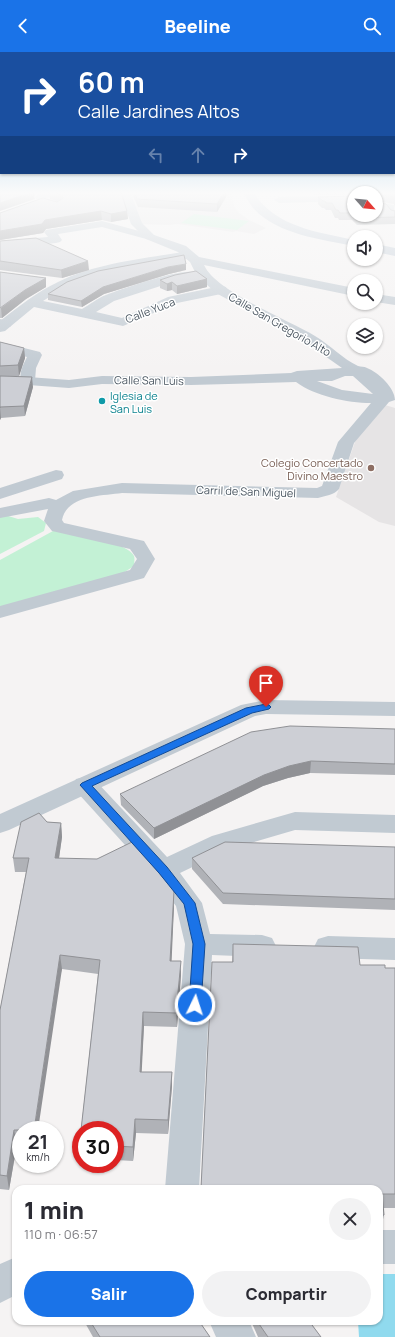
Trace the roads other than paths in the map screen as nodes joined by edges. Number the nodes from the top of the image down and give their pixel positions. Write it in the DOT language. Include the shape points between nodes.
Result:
graph roads {
  1 [pos="186,252"];
  2 [pos="193,257"];
  3 [pos="201,273"];
  4 [pos="42,280"];
  5 [pos="63,284"];
  6 [pos="221,290"];
  7 [pos="347,290"];
  8 [pos="383,299"];
  9 [pos="395,302"];
  10 [pos="32,303"];
  11 [pos="84,314"];
  12 [pos="2,325"];
  13 [pos="0,346"];
  14 [pos="359,373"];
  15 [pos="299,377"];
  16 [pos="0,381"];
  17 [pos="28,381"];
  18 [pos="389,401"];
  19 [pos="56,475"];
  20 [pos="0,494"];
  21 [pos="58,506"];
  22 [pos="0,513"];
  23 [pos="0,612"];
  24 [pos="395,709"];
  25 [pos="85,785"];
  26 [pos="0,824"];
  27 [pos="395,824"];
  28 [pos="163,870"];
  29 [pos="199,944"];
  30 [pos="395,949"];
  31 [pos="182,1185"];
  32 [pos="383,1247"];
  33 [pos="395,1248"];
  34 [pos="12,1277"];
  35 [pos="0,1285"];
  36 [pos="230,1325"];
  37 [pos="238,1337"];
  1 -- 2 [label="street"];
  2 -- 3 [label="street, Calle San Gregorio Alto"];
  2 -- 5 [label="street" via="136,264 95,273"];
  2 -- 7 [label="street"];
  3 -- 6 [label="street, Calle San Gregorio Alto"];
  3 -- 11 [label="street" via="173,278 109,298"];
  4 -- 5 [label="street"];
  5 -- 10 [label="street"];
  6 -- 11 [label="street, Calle Yuca" via="172,300 123,322"];
  6 -- 14 [label="street, Calle San Gregorio Alto" via="310,339"];
  8 -- 9 [label="street"];
  10 -- 11 [label="street, Calle Yuca"];
  10 -- 12 [label="street"];
  13 -- 17 [label="street" via="35,355 29,368"];
  14 -- 15 [label="street" via="332,377"];
  14 -- 15 [label="street" via="297,375"];
  14 -- 18 [label="street, Calle San Gregorio Alto"];
  15 -- 17 [label="street, Calle San Luis" via="191,381 102,380 70,384"];
  15 -- 18 [label="street" via="323,391"];
  16 -- 17 [label="street, Calle San Luis"];
  18 -- 21 [label="street, Carril de San Miguel" via="346,442 330,489 318,493 122,488 70,498"];
  19 -- 20 [label="street"];
  21 -- 22 [label="street" via="49,503"];
  21 -- 23 [label="street" via="52,521 58,527 137,545 146,560 137,574"];
  24 -- 25 [label="street" via="266,707 249,710"];
  25 -- 26 [label="street"];
  25 -- 28 [label="street"];
  27 -- 28 [label="street" via="295,821 221,842"];
  28 -- 29 [label="street" via="189,903"];
  29 -- 30 [label="street"];
  29 -- 31 [label="street"];
  32 -- 33 [label="street"];
  34 -- 35 [label="street"];
  36 -- 37 [label="street"];
}
